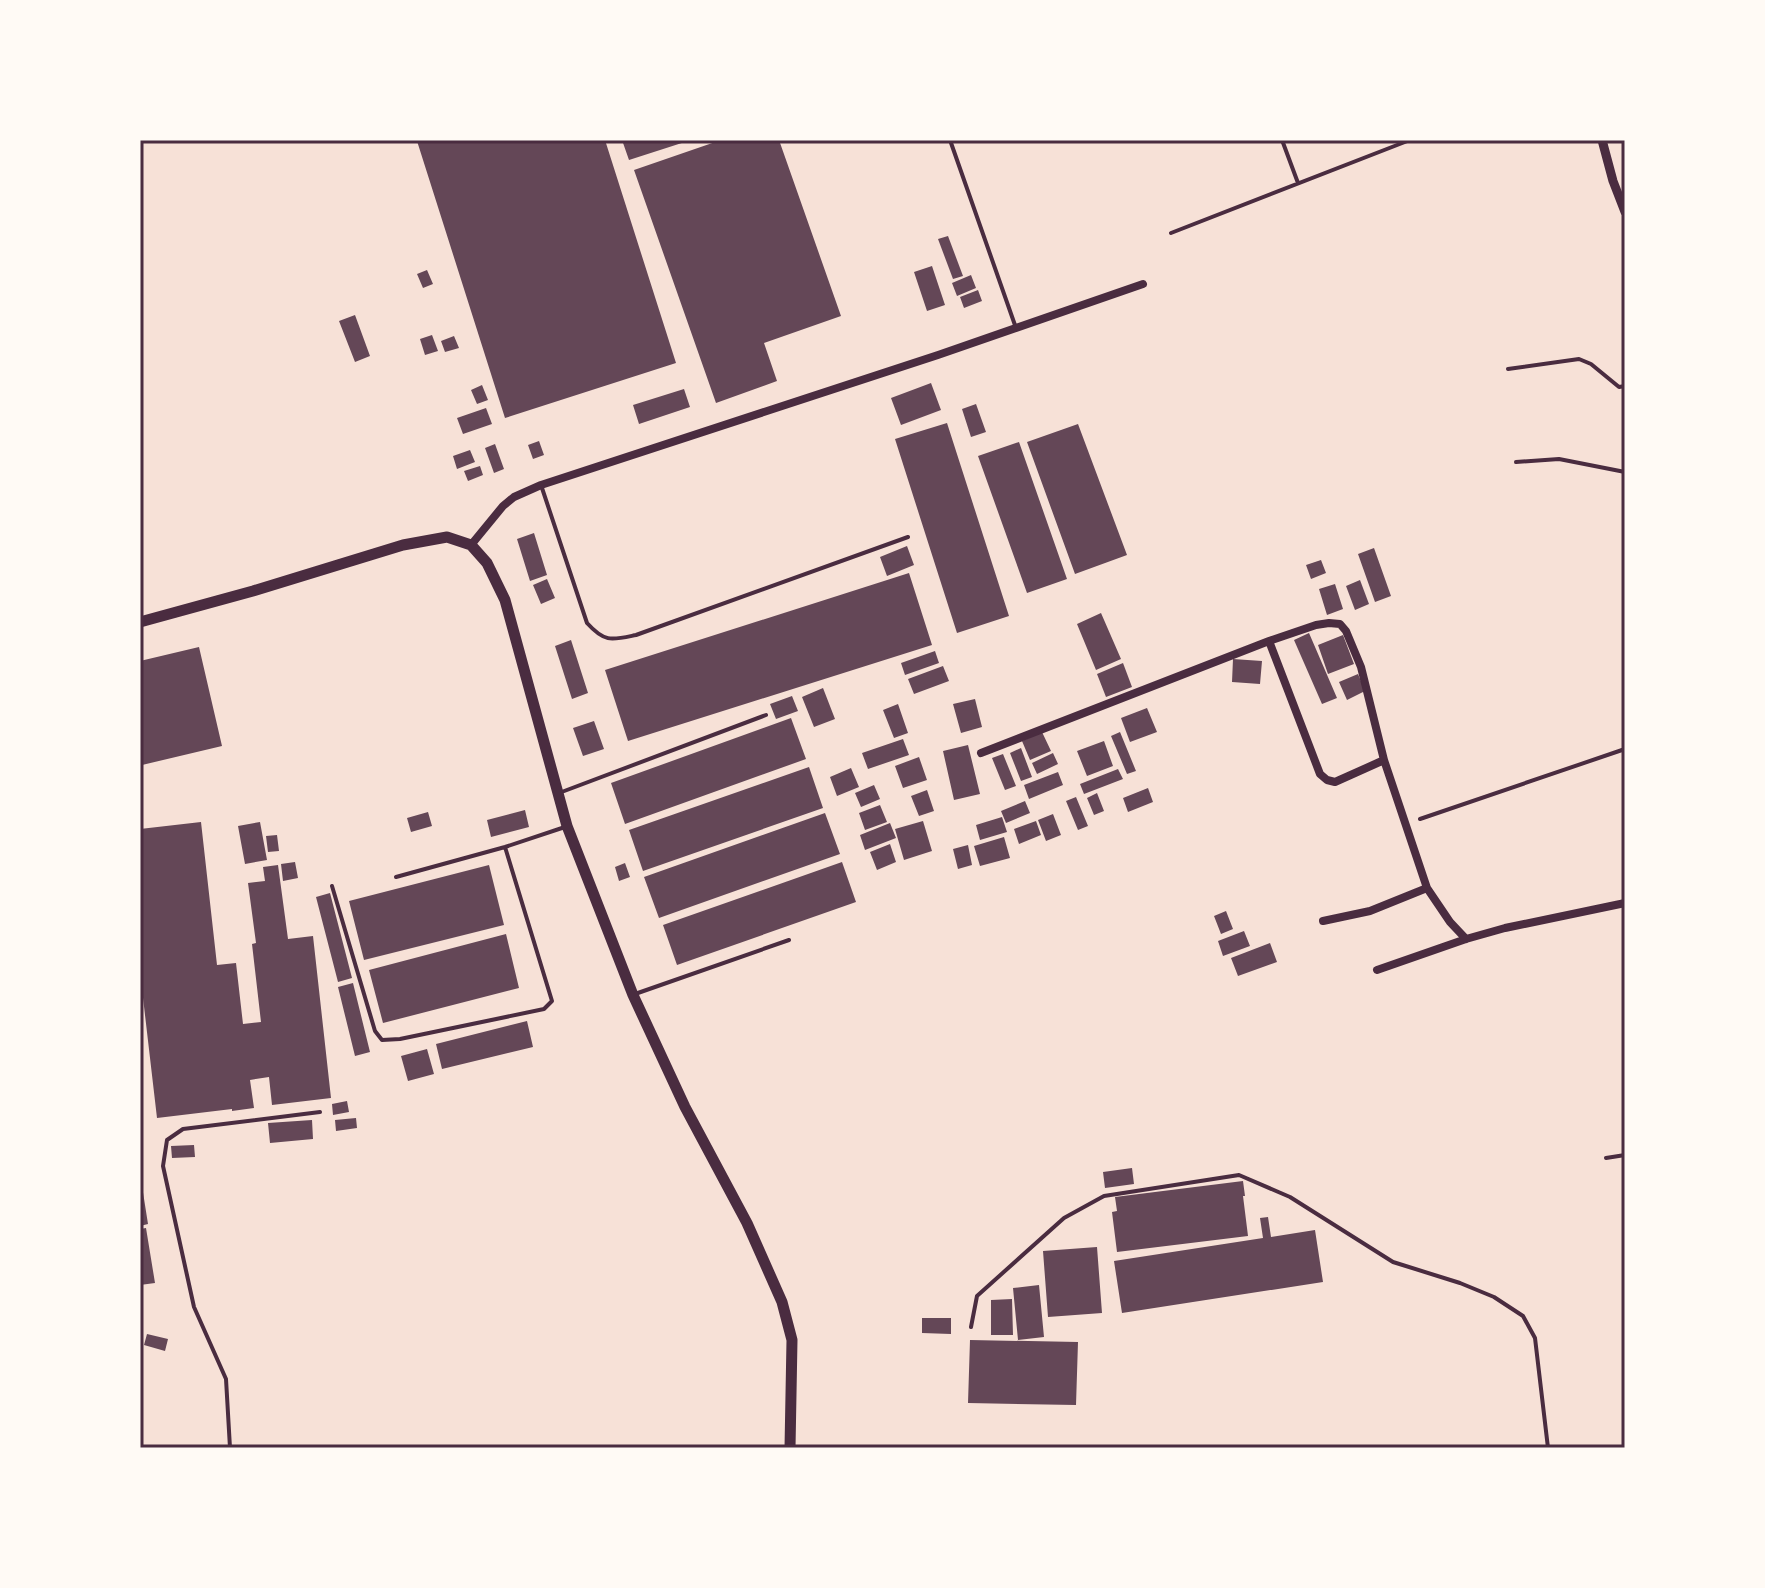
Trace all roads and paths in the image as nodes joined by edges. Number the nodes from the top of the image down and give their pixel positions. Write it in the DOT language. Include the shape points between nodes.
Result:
graph roads {
  1 [pos="950,140"];
  2 [pos="1282,140"];
  3 [pos="1410,140"];
  4 [pos="1602,140"];
  5 [pos="1298,184"];
  6 [pos="1625,212"];
  7 [pos="1171,233"];
  8 [pos="1143,284"];
  9 [pos="1016,328"];
  10 [pos="1508,369"];
  11 [pos="1625,386"];
  12 [pos="1516,462"];
  13 [pos="1625,472"];
  14 [pos="541,485"];
  15 [pos="908,537"];
  16 [pos="471,545"];
  17 [pos="140,622"];
  18 [pos="1269,641"];
  19 [pos="766,715"];
  20 [pos="1625,749"];
  21 [pos="981,753"];
  22 [pos="1384,760"];
  23 [pos="557,794"];
  24 [pos="1420,819"];
  25 [pos="567,826"];
  26 [pos="505,847"];
  27 [pos="396,877"];
  28 [pos="332,886"];
  29 [pos="1427,888"];
  30 [pos="1625,903"];
  31 [pos="1323,921"];
  32 [pos="1466,939"];
  33 [pos="789,940"];
  34 [pos="1377,970"];
  35 [pos="633,995"];
  36 [pos="320,1112"];
  37 [pos="1625,1155"];
  38 [pos="1606,1158"];
  39 [pos="971,1327"];
  40 [pos="230,1448"];
  41 [pos="790,1448"];
  42 [pos="1548,1448"];
  1 -- 9 [label="lane"];
  2 -- 5 [label="lane"];
  3 -- 5 [label="lane"];
  4 -- 6 [label="street"];
  5 -- 7 [label="lane"];
  8 -- 9 [label="street"];
  9 -- 14 [label="street"];
  10 -- 11 [label="lane" via="1579,359"];
  12 -- 13 [label="lane" via="1559,459"];
  14 -- 15 [label="lane" via="587,623 598,636 611,640"];
  14 -- 16 [label="street" via="503,506"];
  16 -- 17 [label="main road" via="447,537 403,545"];
  16 -- 23 [label="main road" via="487,563 505,600"];
  18 -- 21 [label="street"];
  18 -- 22 [label="street" via="1320,774 1335,782"];
  18 -- 22 [label="street" via="1316,625 1340,624 1361,667"];
  19 -- 23 [label="lane"];
  20 -- 24 [label="lane"];
  22 -- 29 [label="street"];
  23 -- 25 [label="main road"];
  25 -- 26 [label="lane"];
  25 -- 35 [label="main road"];
  26 -- 27 [label="lane"];
  26 -- 28 [label="lane" via="552,1001 544,1009 382,1040"];
  29 -- 31 [label="street" via="1370,911"];
  29 -- 32 [label="street"];
  30 -- 32 [label="street"];
  32 -- 34 [label="street"];
  33 -- 35 [label="lane"];
  35 -- 41 [label="main road" via="782,1302 792,1340"];
  36 -- 40 [label="lane" via="183,1129 167,1140 163,1166 194,1307 226,1379"];
  37 -- 38 [label="lane"];
  39 -- 42 [label="lane" via="977,1296 1064,1218 1104,1196 1239,1175 1290,1197 1393,1262 1494,1297 1523,1316 1535,1338"];
}
